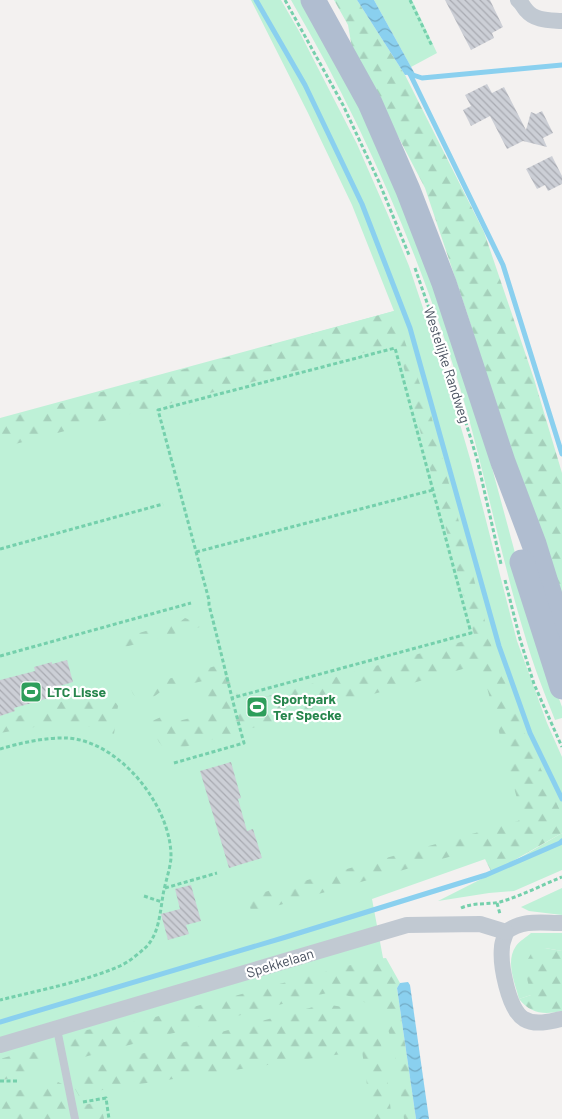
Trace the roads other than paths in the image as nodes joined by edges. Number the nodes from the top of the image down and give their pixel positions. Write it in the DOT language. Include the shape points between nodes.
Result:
graph roads {
  1 [pos="313,0"];
  2 [pos="521,1"];
  3 [pos="562,21"];
  4 [pos="503,462"];
  5 [pos="562,634"];
  6 [pos="562,687"];
  7 [pos="562,923"];
  8 [pos="506,932"];
  9 [pos="562,1019"];
  10 [pos="57,1029"];
  11 [pos="0,1045"];
  12 [pos="75,1119"];
  1 -- 4 [label="main road, Westelijke Randweg" via="370,104 408,190 444,283"];
  2 -- 3 [label="street" via="534,17"];
  4 -- 5 [label="main road, Westelijke Randweg" via="534,544"];
  4 -- 6 [label="main road, Westelijke Randweg" via="519,552"];
  7 -- 8 [label="street" via="527,923 515,925"];
  8 -- 9 [label="street" via="502,962 515,1010 533,1022"];
  8 -- 10 [label="street, Spekkelaan" via="480,924 407,925"];
  10 -- 11 [label="street, Spekkelaan"];
  10 -- 12 [label="lane"];
}
